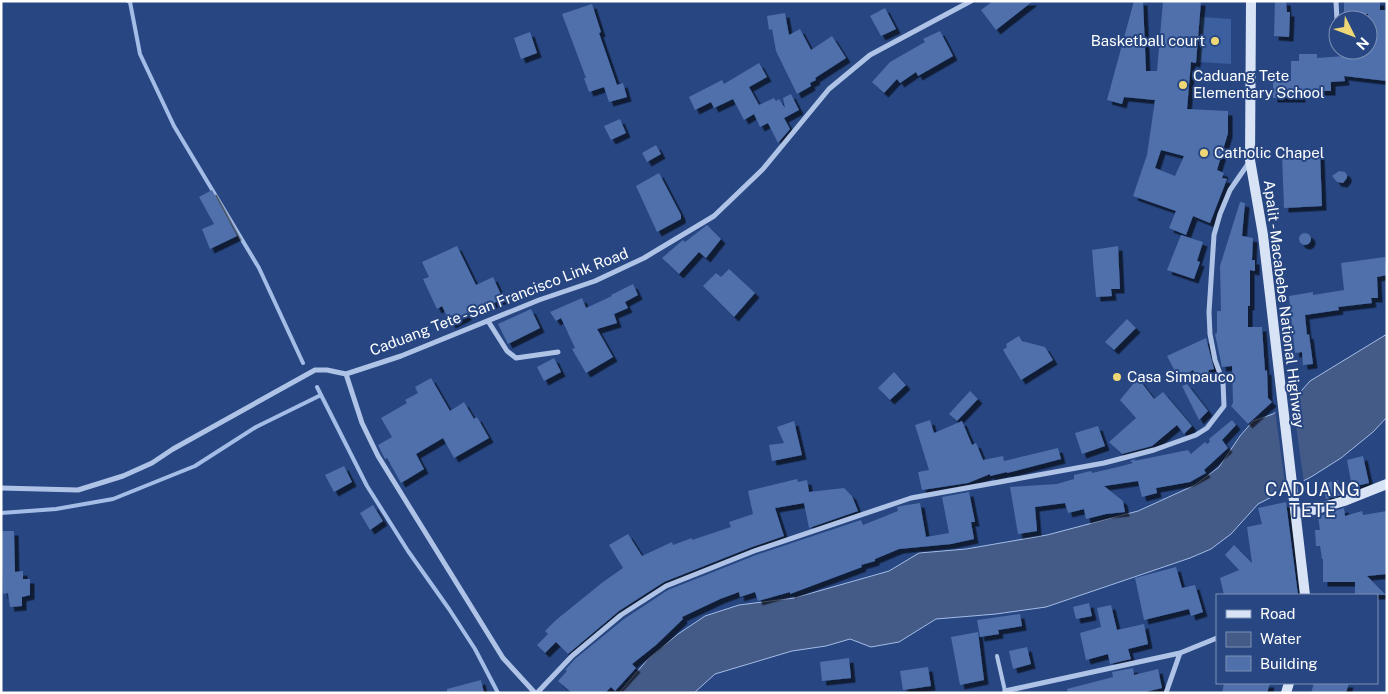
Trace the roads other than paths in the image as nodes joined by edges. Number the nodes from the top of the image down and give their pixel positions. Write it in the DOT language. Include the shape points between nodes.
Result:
graph roads {
  1 [pos="971,1"];
  2 [pos="1251,1"];
  3 [pos="1250,160"];
  4 [pos="488,321"];
  5 [pos="558,352"];
  6 [pos="346,374"];
  7 [pos="1387,484"];
  8 [pos="1,488"];
  9 [pos="1296,515"];
  10 [pos="1305,594"];
  11 [pos="1216,638"];
  12 [pos="1180,653"];
  13 [pos="997,656"];
  14 [pos="1006,692"];
  15 [pos="536,693"];
  16 [pos="1166,693"];
  1 -- 4 [label="street, Caduang Tete - San Francisco Link Road" via="870,54 829,89 763,169 714,216 644,258 603,278"];
  2 -- 3 [label="main road, Apalit - Macabebe National Highway"];
  3 -- 9 [label="main road, Apalit - Macabebe National Highway"];
  3 -- 15 [label="street" via="1230,190 1214,235 1210,334 1223,382 1224,406 1207,428 1154,450 1104,463 911,498 754,551 666,586 621,616 572,656"];
  4 -- 5 [label="street" via="506,351 516,358"];
  4 -- 6 [label="street, Caduang Tete - San Francisco Link Road"];
  6 -- 8 [label="street, Caduang Tete - San Francisco Link Road" via="315,370 152,463 123,476 78,490"];
  6 -- 15 [label="street" via="362,422 378,456 503,658"];
  7 -- 9 [label="main road"];
  9 -- 10 [label="main road, Apalit - Macabebe National Highway"];
  11 -- 12 [label="street"];
  12 -- 14 [label="street"];
  12 -- 16 [label="street"];
  13 -- 14 [label="lane"];
}
